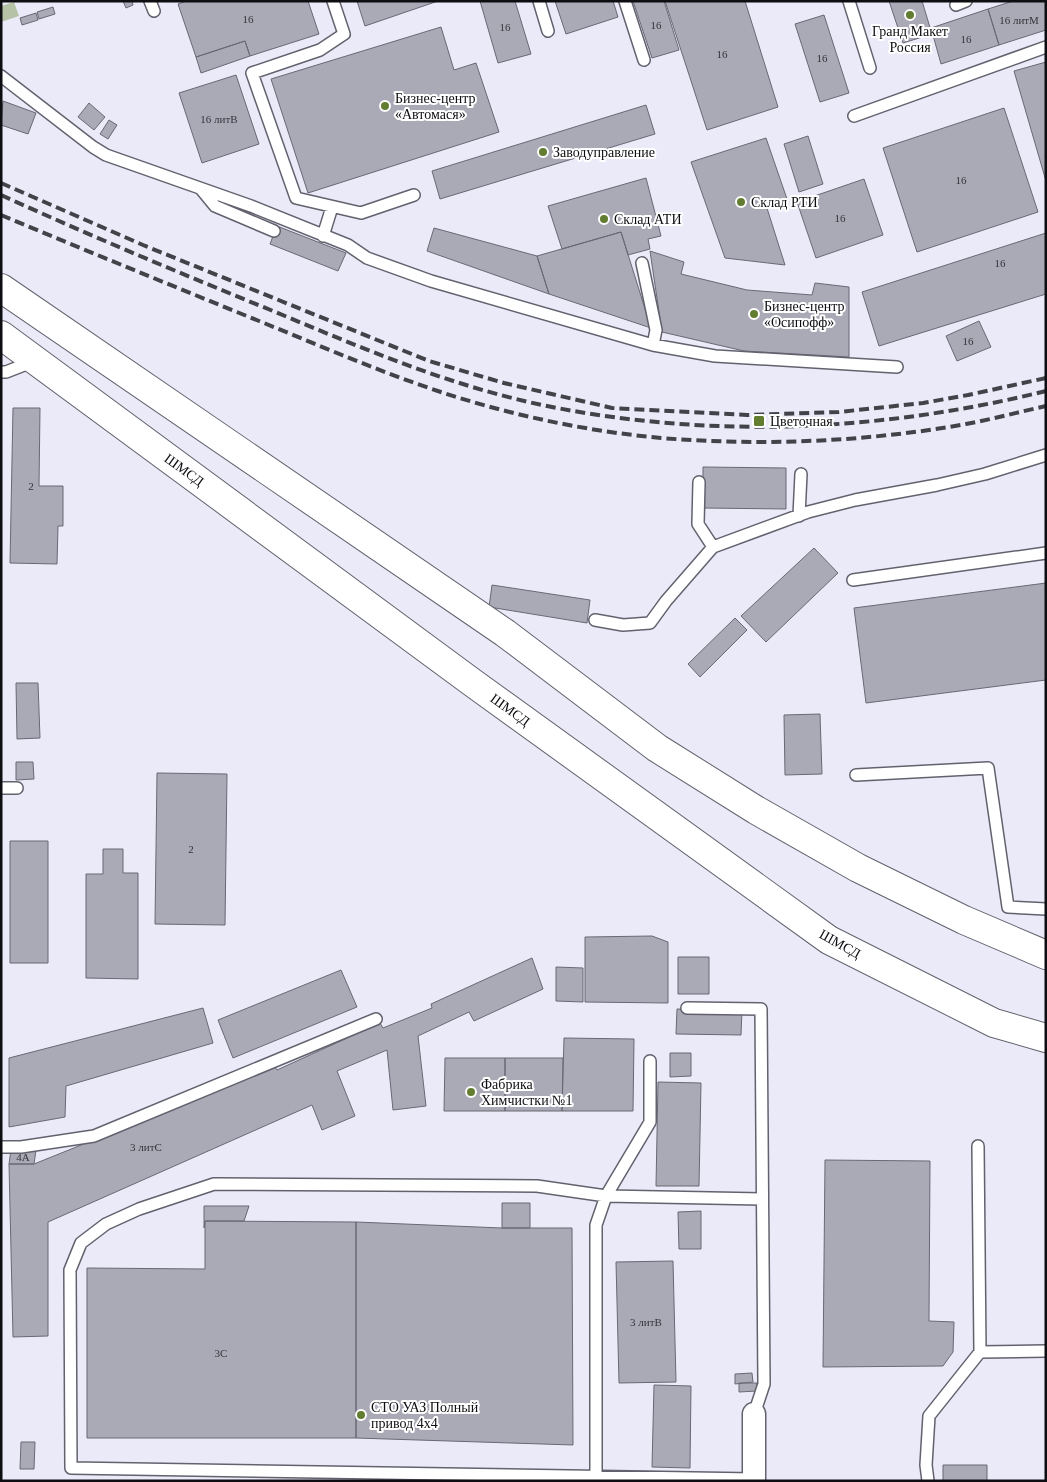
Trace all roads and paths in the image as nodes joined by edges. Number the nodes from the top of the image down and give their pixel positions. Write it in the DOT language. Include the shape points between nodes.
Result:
graph roads {
  1 [pos="333,1"];
  2 [pos="538,1"];
  3 [pos="625,1"];
  4 [pos="848,1"];
  5 [pos="548,32"];
  6 [pos="1046,47"];
  7 [pos="644,60"];
  8 [pos="870,68"];
  9 [pos="1,76"];
  10 [pos="854,116"];
  11 [pos="201,189"];
  12 [pos="414,195"];
  13 [pos="332,207"];
  14 [pos="274,231"];
  15 [pos="323,236"];
  16 [pos="642,263"];
  17 [pos="1,288"];
  18 [pos="1,335"];
  19 [pos="653,345"];
  20 [pos="24,365"];
  21 [pos="898,368"];
  22 [pos="1,372"];
  23 [pos="1046,455"];
  24 [pos="801,474"];
  25 [pos="699,482"];
  26 [pos="799,516"];
  27 [pos="713,547"];
  28 [pos="1046,553"];
  29 [pos="853,580"];
  30 [pos="595,620"];
  31 [pos="856,775"];
  32 [pos="1,788"];
  33 [pos="18,788"];
  34 [pos="1046,909"];
  35 [pos="1046,955"];
  36 [pos="686,1008"];
  37 [pos="376,1019"];
  38 [pos="994,1023"];
  39 [pos="1046,1038"];
  40 [pos="1046,1051"];
  41 [pos="650,1061"];
  42 [pos="978,1146"];
  43 [pos="1,1147"];
  44 [pos="606,1196"];
  45 [pos="762,1199"];
  46 [pos="1046,1351"];
  47 [pos="980,1352"];
  48 [pos="754,1414"];
  49 [pos="596,1476"];
  50 [pos="754,1480"];
  51 [pos="928,1481"];
  1 -- 13 [label="lane" via="344,34 320,50 252,73 296,198"];
  2 -- 5 [label="lane"];
  3 -- 7 [label="lane"];
  4 -- 8 [label="lane"];
  6 -- 10 [label="lane"];
  9 -- 11 [label="lane" via="106,155"];
  11 -- 14 [label="lane" via="215,206"];
  11 -- 15 [label="lane"];
  12 -- 13 [label="lane" via="361,213"];
  13 -- 15 [label="lane"];
  15 -- 19 [label="lane" via="348,245 368,258 431,281"];
  16 -- 19 [label="lane" via="656,330"];
  17 -- 35 [label="main road" via="505,633 657,748 858,868 964,920"];
  18 -- 38 [label="main road, ШМСД" via="473,683 829,940"];
  19 -- 21 [label="lane" via="715,356"];
  20 -- 22 [label="lane"];
  23 -- 26 [label="lane" via="984,474 855,500"];
  24 -- 26 [label="lane"];
  25 -- 27 [label="lane" via="698,524"];
  26 -- 27 [label="lane"];
  27 -- 30 [label="lane" via="650,623 623,625"];
  28 -- 29 [label="lane"];
  31 -- 34 [label="lane" via="988,768 1008,907"];
  32 -- 33 [label="lane"];
  36 -- 45 [label="lane" via="761,1009"];
  37 -- 43 [label="lane" via="94,1136"];
  38 -- 39 [label="main road, ШМСД"];
  38 -- 40 [label="main road"];
  41 -- 44 [label="lane" via="650,1122"];
  42 -- 47 [label="lane"];
  44 -- 45 [label="lane"];
  44 -- 49 [label="lane" via="596,1225"];
  44 -- 49 [label="lane" via="537,1186 214,1184 139,1209 106,1224 81,1243 70,1270 71,1468"];
  45 -- 48 [label="lane" via="764,1384"];
  46 -- 47 [label="lane"];
  47 -- 51 [label="lane" via="929,1416"];
  48 -- 50 [label="street"];
  49 -- 50 [label="lane"];
}
